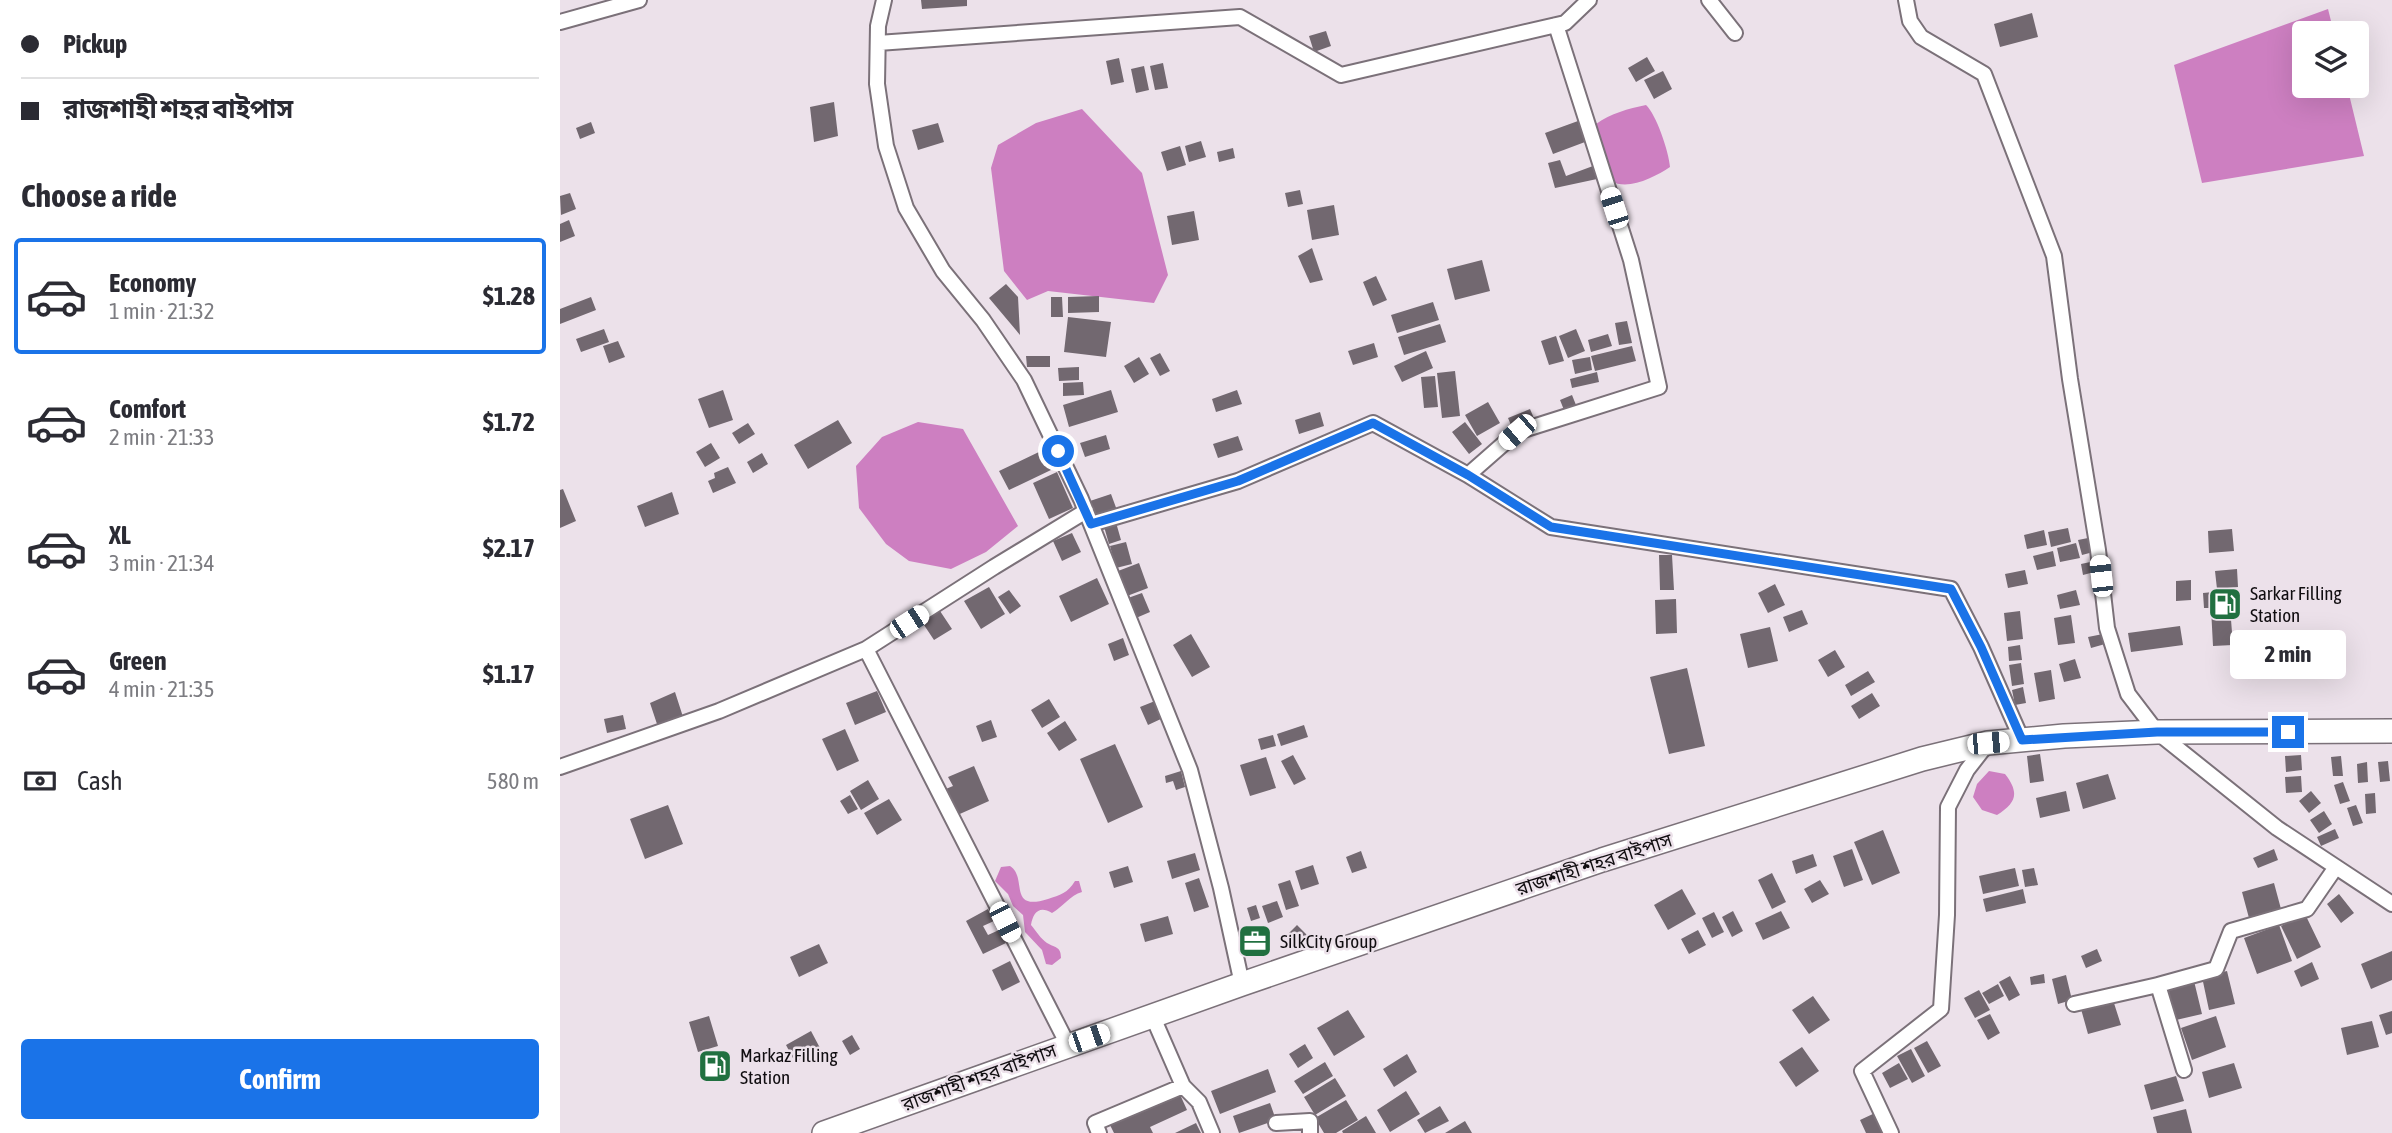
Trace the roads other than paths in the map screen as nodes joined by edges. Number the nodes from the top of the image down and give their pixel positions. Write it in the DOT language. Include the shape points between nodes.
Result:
graph roads {
  1 [pos="639,0"];
  2 [pos="884,0"];
  3 [pos="1588,0"];
  4 [pos="1709,0"];
  5 [pos="1906,0"];
  6 [pos="560,22"];
  7 [pos="1556,26"];
  8 [pos="1735,33"];
  9 [pos="878,43"];
  10 [pos="1468,475"];
  11 [pos="1088,517"];
  12 [pos="866,649"];
  13 [pos="2392,731"];
  14 [pos="2157,732"];
  15 [pos="2022,740"];
  16 [pos="1988,743"];
  17 [pos="560,767"];
  18 [pos="2336,867"];
  19 [pos="2392,904"];
  20 [pos="1242,984"];
  21 [pos="2158,985"];
  22 [pos="2074,1004"];
  23 [pos="1153,1016"];
  24 [pos="1068,1045"];
  25 [pos="2184,1070"];
  26 [pos="1183,1086"];
  27 [pos="1276,1123"];
  28 [pos="824,1133"];
  29 [pos="1099,1133"];
  30 [pos="1212,1133"];
  31 [pos="1310,1133"];
  32 [pos="1891,1133"];
  1 -- 6 [label="street"];
  2 -- 9 [label="street"];
  3 -- 7 [label="street"];
  4 -- 8 [label="street"];
  5 -- 14 [label="street" via="1910,22 1921,37 1984,74 2054,256 2107,628 2129,694"];
  7 -- 9 [label="street" via="1341,75 1240,17"];
  7 -- 10 [label="street" via="1631,260 1659,387 1517,432"];
  9 -- 11 [label="street" via="877,83 886,146 906,208 943,271 1024,380"];
  10 -- 11 [label="street" via="1373,423 1238,481"];
  10 -- 15 [label="street" via="1551,527 1951,589"];
  11 -- 12 [label="street" via="994,566"];
  11 -- 20 [label="street" via="1190,770"];
  12 -- 17 [label="street" via="719,711"];
  12 -- 24 [label="street"];
  13 -- 14 [label="highway, রাজশাহী শহর বাইপাস"];
  14 -- 15 [label="highway, রাজশাহী শহর বাইপাস"];
  14 -- 18 [label="street" via="2277,828"];
  15 -- 16 [label="highway, রাজশাহী শহর বাইপাস"];
  16 -- 20 [label="highway, রাজশাহী শহর বাইপাস" via="1602,860"];
  16 -- 32 [label="street" via="1948,807 1941,1009 1862,1071"];
  18 -- 19 [label="street"];
  18 -- 21 [label="street" via="2306,909 2231,930 2216,969"];
  20 -- 23 [label="highway, রাজশাহী শহর বাইপাস"];
  21 -- 22 [label="street"];
  21 -- 25 [label="street"];
  23 -- 24 [label="highway, রাজশাহী শহর বাইপাস"];
  23 -- 26 [label="street"];
  24 -- 28 [label="highway, রাজশাহী শহর বাইপাস"];
  26 -- 29 [label="street" via="1095,1123"];
  26 -- 30 [label="street" via="1199,1102"];
  27 -- 31 [label="street" via="1310,1121"];
}
